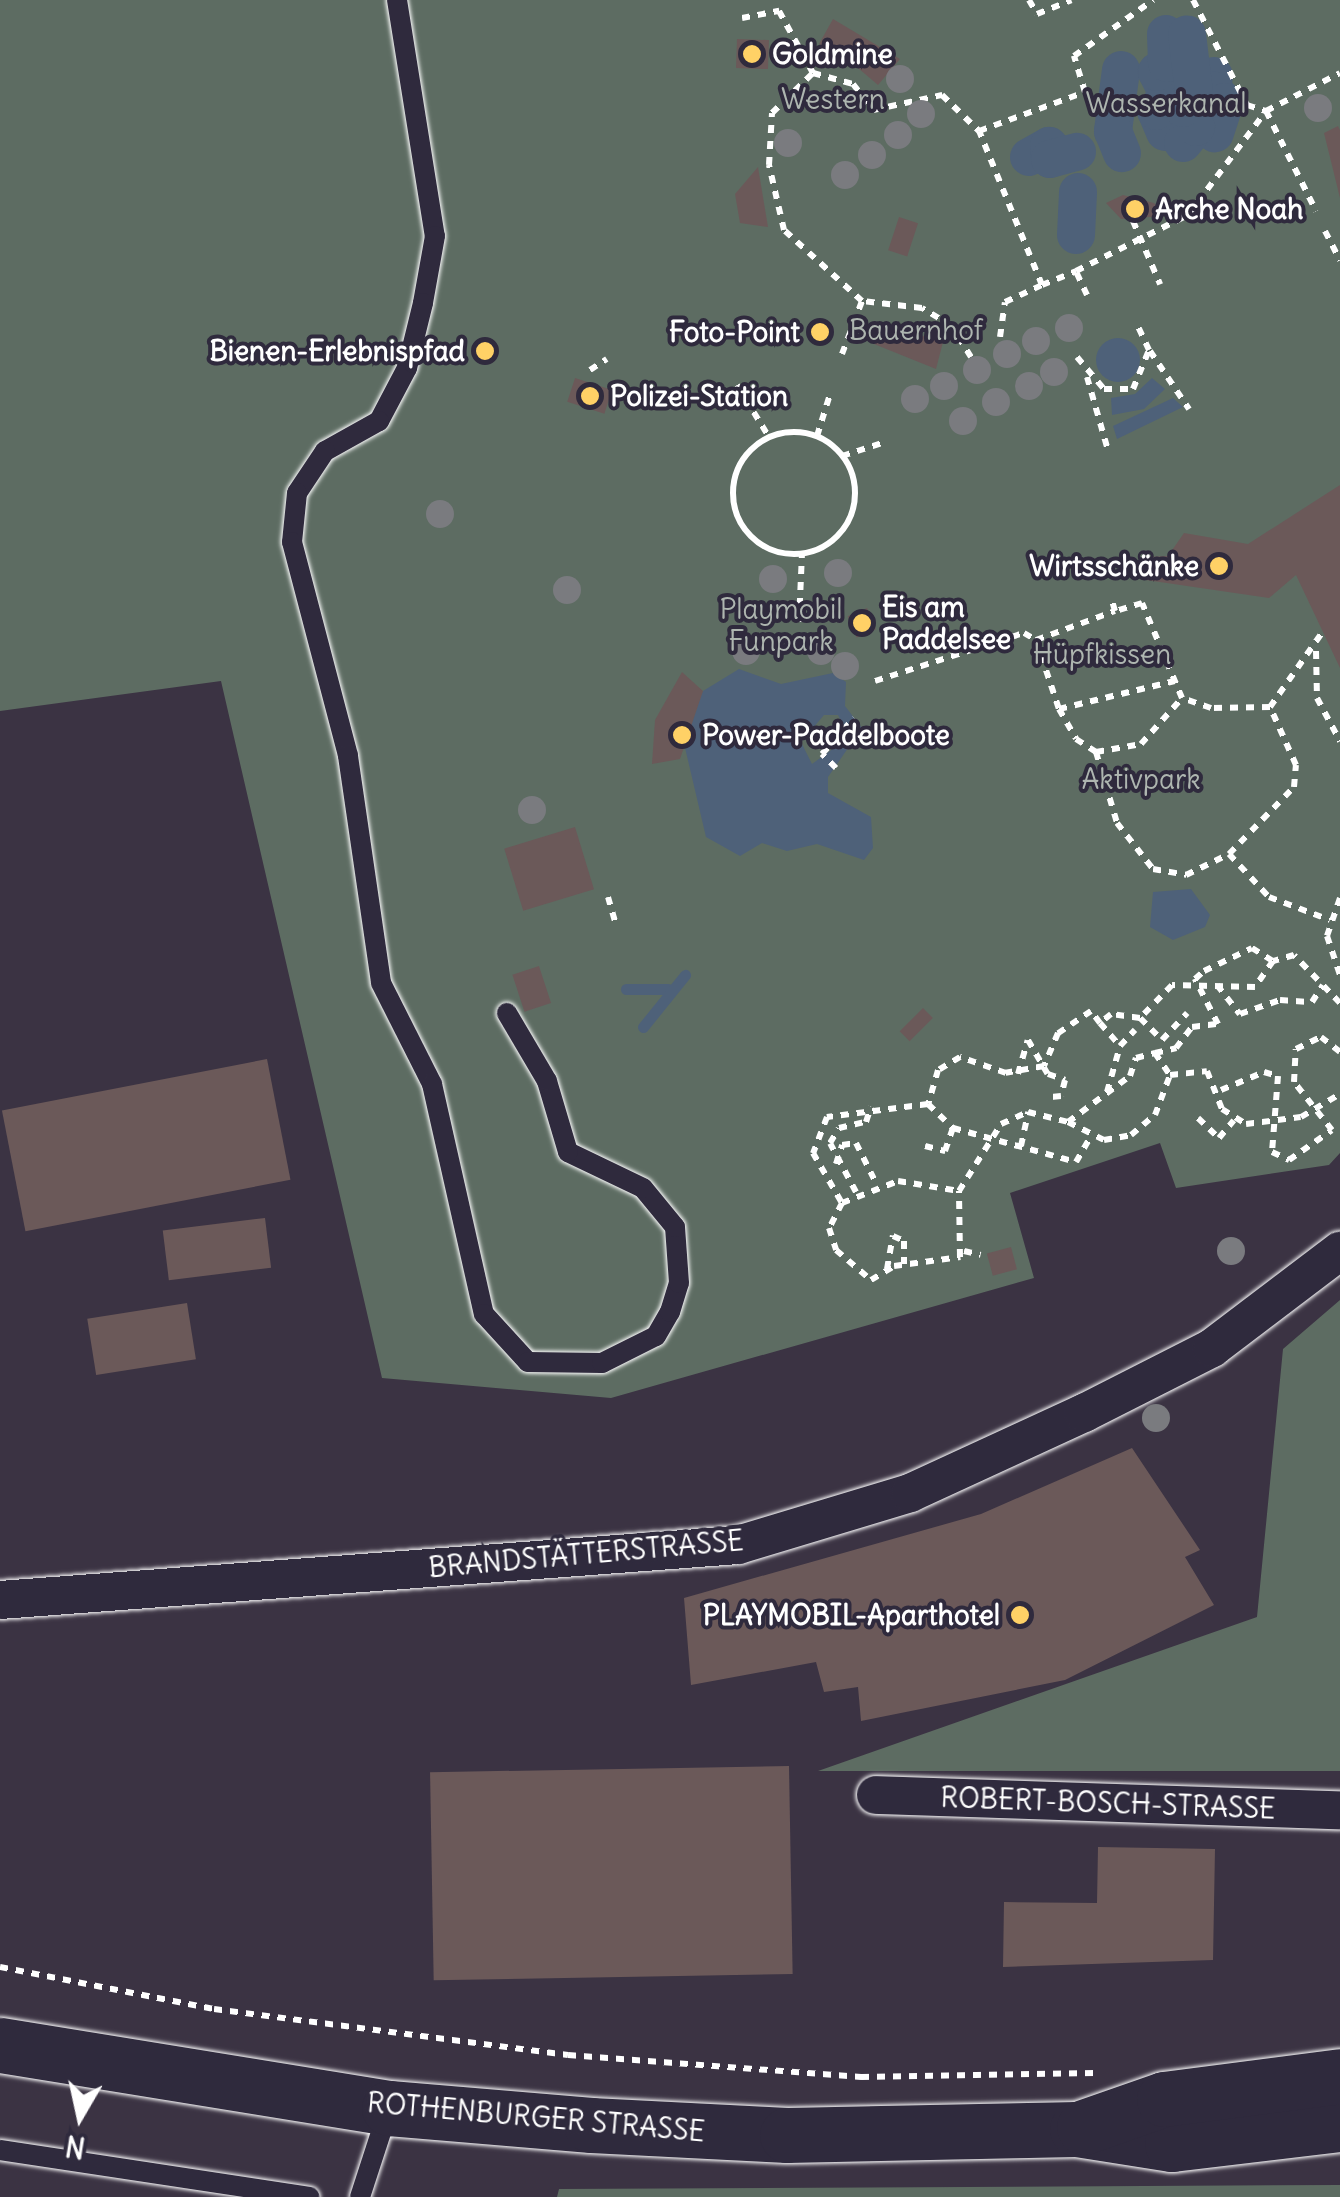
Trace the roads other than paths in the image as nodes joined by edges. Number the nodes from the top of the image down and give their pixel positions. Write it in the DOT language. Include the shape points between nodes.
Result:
graph roads {
  1 [pos="397,0"];
  2 [pos="507,1013"];
  3 [pos="1340,1251"];
  4 [pos="0,1600"];
  5 [pos="876,1795"];
  6 [pos="1340,1810"];
  7 [pos="0,2045"];
  8 [pos="1340,2076"];
  9 [pos="389,2108"];
  10 [pos="1340,2124"];
  11 [pos="1076,2130"];
  12 [pos="1259,2136"];
  13 [pos="0,2150"];
  14 [pos="1340,2161"];
  15 [pos="309,2197"];
  16 [pos="360,2197"];
  1 -- 2 [label="lane" via="435,236 423,302 407,368 379,421 325,451 297,494 292,542 348,756 380,984 432,1084 484,1314 528,1362 602,1364 656,1336 670,1312 679,1282 675,1227 643,1188 568,1152 548,1082"];
  3 -- 4 [label="street, BRANDSTÄTTERSTRASSE" via="1212,1348 1084,1413 910,1493 738,1545"];
  5 -- 6 [label="street, ROBERT-BOSCH-STRASSE"];
  7 -- 9 [label="main road, ROTHENBURGER STRASSE"];
  8 -- 11 [label="main road, ROTHENBURGER STRASSE" via="1164,2099"];
  9 -- 11 [label="main road, ROTHENBURGER STRASSE" via="787,2135"];
  9 -- 16 [label="lane"];
  10 -- 12 [label="main road, ROTHENBURGER STRASSE"];
  11 -- 12 [label="main road, ROTHENBURGER STRASSE" via="1172,2144"];
  12 -- 14 [label="main road"];
  13 -- 15 [label="lane"];
}
